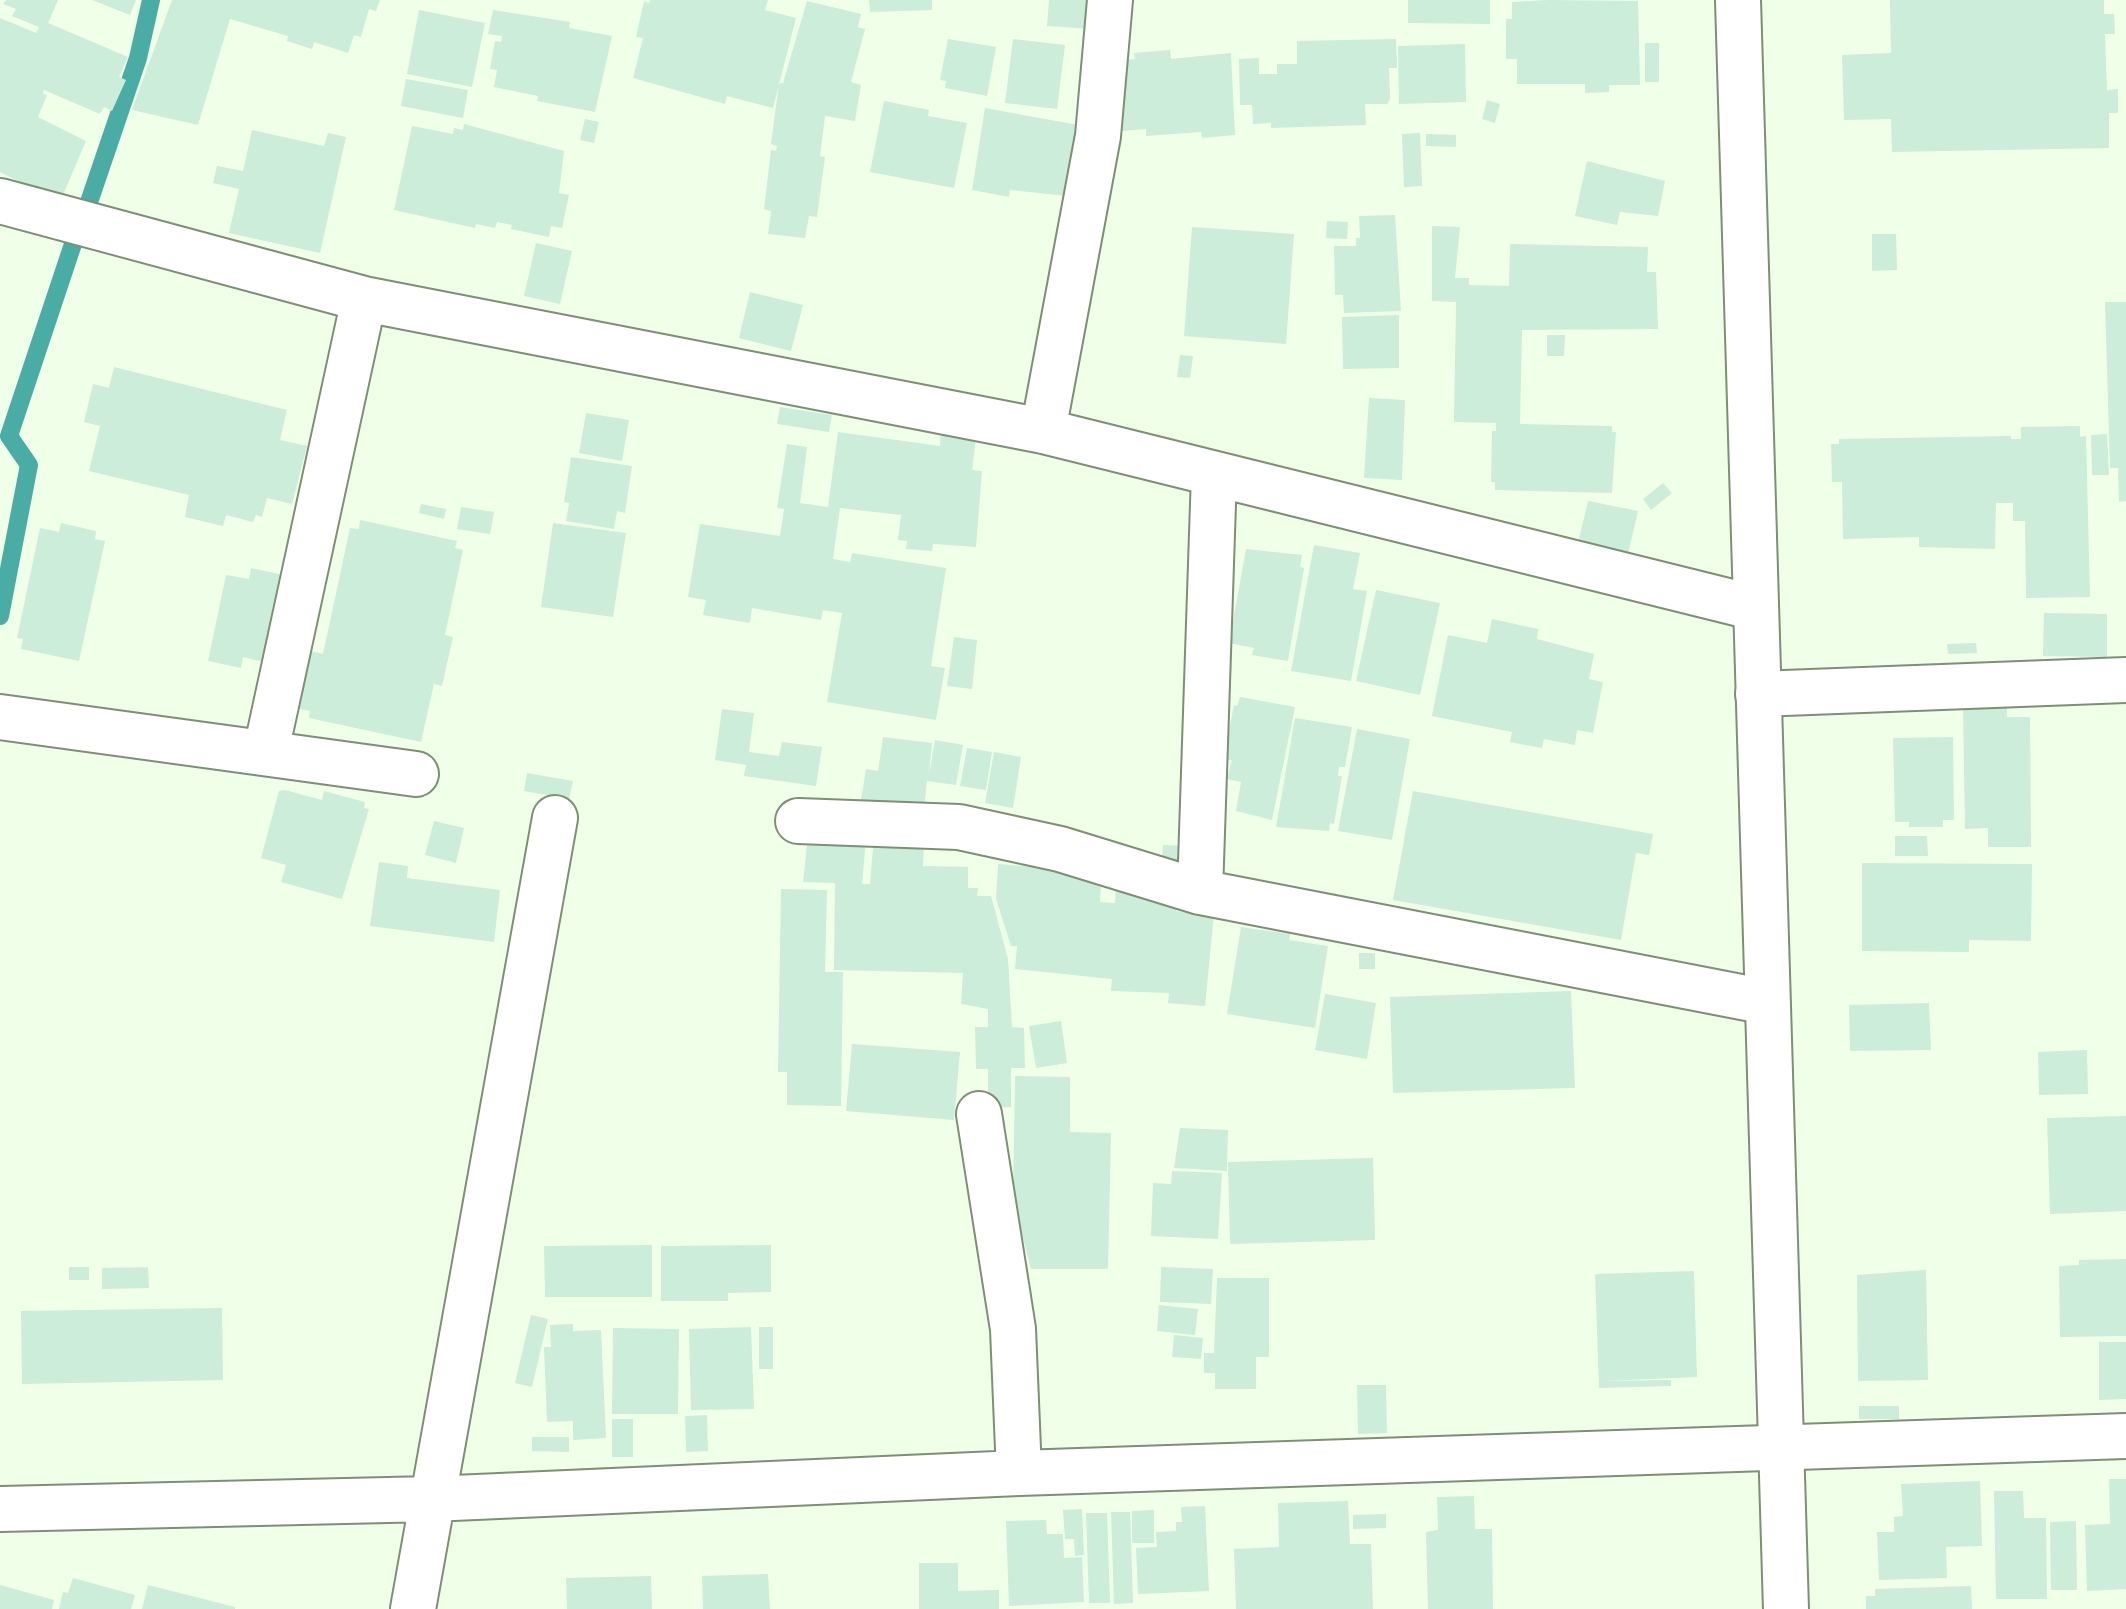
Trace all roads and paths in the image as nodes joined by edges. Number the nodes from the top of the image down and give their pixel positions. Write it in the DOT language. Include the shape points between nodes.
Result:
graph roads {
  1 [pos="1110,0"];
  2 [pos="1738,0"];
  3 [pos="0,201"];
  4 [pos="364,299"];
  5 [pos="1043,431"];
  6 [pos="1214,474"];
  7 [pos="1756,608"];
  8 [pos="2126,680"];
  9 [pos="1758,694"];
  10 [pos="0,717"];
  11 [pos="266,751"];
  12 [pos="416,774"];
  13 [pos="555,818"];
  14 [pos="798,821"];
  15 [pos="1200,892"];
  16 [pos="1767,1002"];
  17 [pos="979,1114"];
  18 [pos="2126,1436"];
  19 [pos="1780,1445"];
  20 [pos="1019,1473"];
  21 [pos="431,1499"];
  22 [pos="0,1509"];
  23 [pos="413,1609"];
  24 [pos="1786,1609"];
  1 -- 5 [label="street" via="1098,136"];
  2 -- 7 [label="street"];
  3 -- 4 [label="street"];
  4 -- 5 [label="street"];
  4 -- 11 [label="street"];
  5 -- 6 [label="street"];
  6 -- 7 [label="street"];
  6 -- 15 [label="street"];
  7 -- 9 [label="street"];
  8 -- 9 [label="street"];
  9 -- 16 [label="street"];
  10 -- 11 [label="street"];
  11 -- 12 [label="street"];
  13 -- 21 [label="street"];
  14 -- 15 [label="street" via="959,827 1060,849"];
  15 -- 16 [label="street"];
  16 -- 19 [label="street"];
  17 -- 20 [label="street" via="1013,1329"];
  18 -- 19 [label="street"];
  19 -- 20 [label="street"];
  19 -- 24 [label="street"];
  20 -- 21 [label="street"];
  21 -- 22 [label="street"];
  21 -- 23 [label="street"];
}
